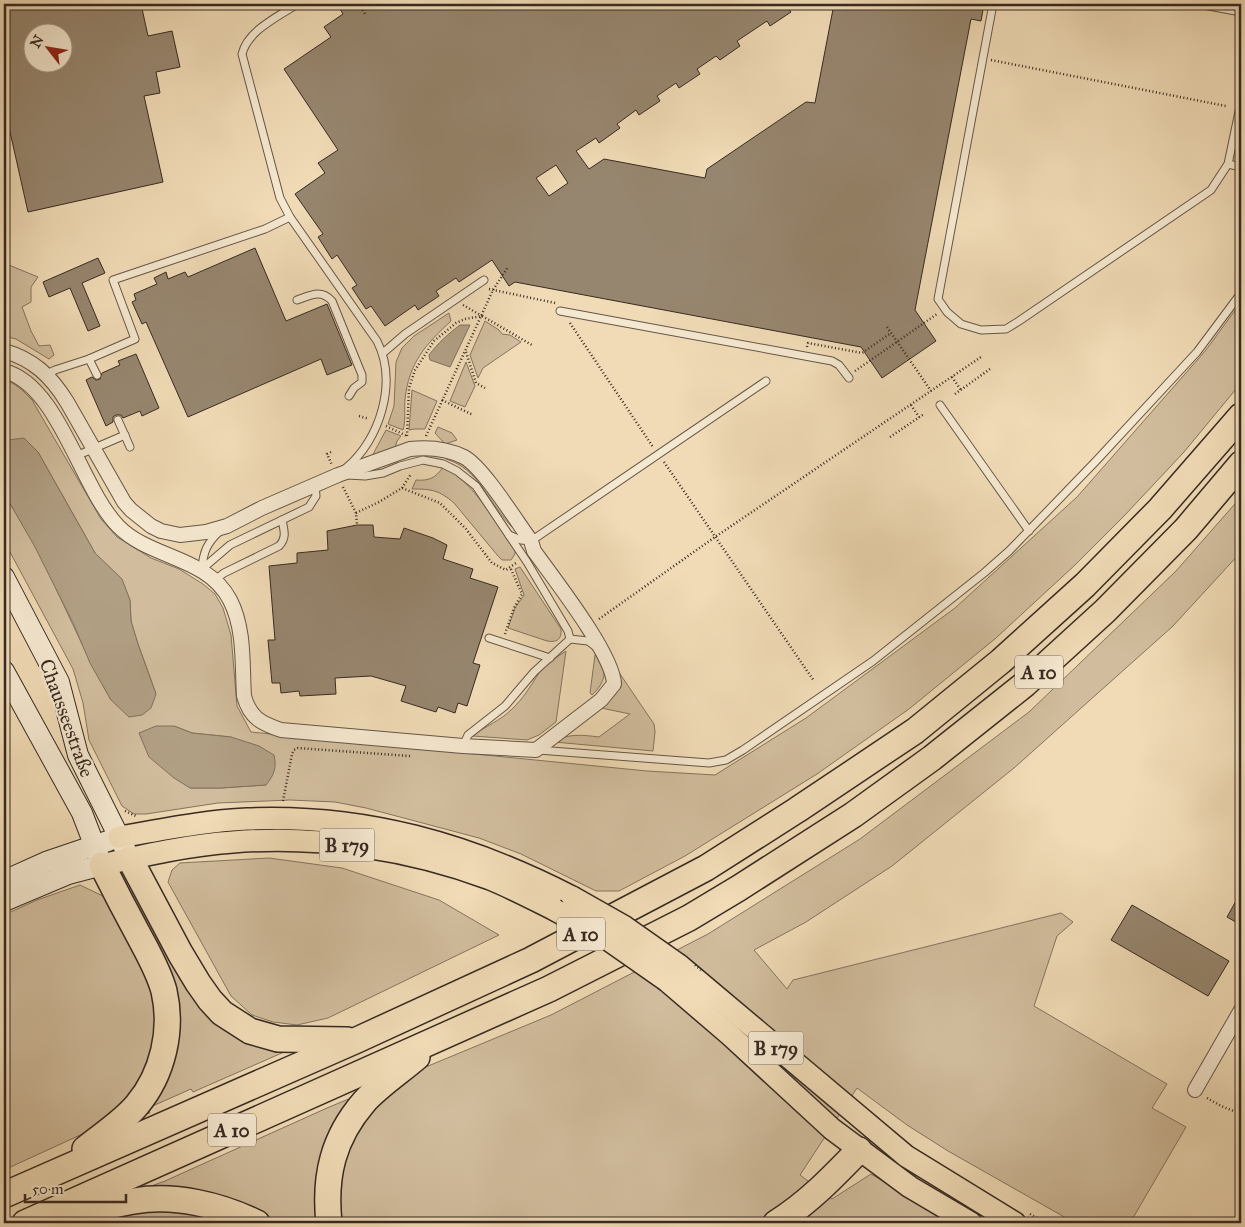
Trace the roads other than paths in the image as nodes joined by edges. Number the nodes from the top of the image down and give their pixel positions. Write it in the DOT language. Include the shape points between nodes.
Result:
graph roads {
  1 [pos="297,4"];
  2 [pos="993,4"];
  3 [pos="1198,4"];
  4 [pos="1241,12"];
  5 [pos="1241,102"];
  6 [pos="1228,164"];
  7 [pos="1241,167"];
  8 [pos="290,217"];
  9 [pos="484,280"];
  10 [pos="1241,293"];
  11 [pos="297,300"];
  12 [pos="560,310"];
  13 [pos="4,351"];
  14 [pos="383,352"];
  15 [pos="89,359"];
  16 [pos="4,371"];
  17 [pos="47,374"];
  18 [pos="97,375"];
  19 [pos="849,378"];
  20 [pos="766,380"];
  21 [pos="349,396"];
  22 [pos="940,405"];
  23 [pos="1241,416"];
  24 [pos="118,420"];
  25 [pos="125,435"];
  26 [pos="130,447"];
  27 [pos="93,448"];
  28 [pos="415,453"];
  29 [pos="76,456"];
  30 [pos="1241,464"];
  31 [pos="335,472"];
  32 [pos="315,485"];
  33 [pos="282,520"];
  34 [pos="227,526"];
  35 [pos="1029,531"];
  36 [pos="508,535"];
  37 [pos="531,541"];
  38 [pos="202,569"];
  39 [pos="4,577"];
  40 [pos="215,580"];
  41 [pos="489,638"];
  42 [pos="570,639"];
  43 [pos="604,654"];
  44 [pos="550,658"];
  45 [pos="4,671"];
  46 [pos="463,746"];
  47 [pos="536,750"];
  48 [pos="124,848"];
  49 [pos="98,855"];
  50 [pos="4,881"];
  51 [pos="4,901"];
  52 [pos="673,973"];
  53 [pos="1241,1010"];
  54 [pos="440,1038"];
  55 [pos="357,1040"];
  56 [pos="1195,1090"];
  57 [pos="866,1140"];
  58 [pos="63,1168"];
  59 [pos="4,1195"];
  60 [pos="24,1223"];
  61 [pos="34,1223"];
  62 [pos="257,1223"];
  63 [pos="329,1223"];
  64 [pos="776,1223"];
  65 [pos="971,1223"];
  66 [pos="1014,1223"];
  1 -- 8 [label="lane" via="257,31 247,41 242,54 280,198"];
  2 -- 6 [label="lane" via="938,299 961,324 981,330 1006,328 1019,321 1212,190"];
  3 -- 4 [label="lane"];
  5 -- 6 [label="lane"];
  6 -- 7 [label="lane"];
  8 -- 14 [label="lane"];
  8 -- 15 [label="lane" via="265,229 113,280 135,338"];
  9 -- 14 [label="lane"];
  10 -- 35 [label="lane" via="1197,352"];
  11 -- 21 [label="lane" via="320,293 332,301 362,375 362,382"];
  12 -- 19 [label="lane" via="832,361 840,365"];
  13 -- 17 [label="street" via="27,360"];
  14 -- 31 [label="lane" via="385,387 378,423 352,463"];
  15 -- 17 [label="lane"];
  15 -- 18 [label="lane"];
  16 -- 29 [label="street" via="20,377 39,393"];
  17 -- 27 [label="street"];
  20 -- 37 [label="lane"];
  22 -- 35 [label="lane"];
  23 -- 55 [label="highway, A 10" via="1160,509 1085,585 1001,661 914,731 706,868 531,960"];
  24 -- 25 [label="lane"];
  25 -- 26 [label="lane"];
  25 -- 27 [label="lane"];
  27 -- 29 [label="lane"];
  27 -- 34 [label="street" via="124,502 152,526 180,535"];
  28 -- 31 [label="street"];
  28 -- 36 [label="lane" via="422,460 458,471 476,486"];
  28 -- 37 [label="street" via="448,451 465,457 484,476"];
  29 -- 38 [label="street" via="118,526 138,542"];
  30 -- 54 [label="highway, A 10" via="1186,529 1105,611 1025,684 932,758 853,815 689,918 549,989"];
  31 -- 32 [label="street"];
  32 -- 33 [label="lane" via="316,496 309,507"];
  32 -- 34 [label="street"];
  33 -- 38 [label="lane" via="230,545"];
  33 -- 40 [label="lane" via="284,542"];
  34 -- 38 [label="lane" via="204,549"];
  35 -- 47 [label="lane" via="984,573 872,661 726,760 710,764"];
  36 -- 37 [label="lane"];
  36 -- 42 [label="lane"];
  37 -- 43 [label="street"];
  38 -- 40 [label="street"];
  39 -- 48 [label="street, Chausseestraße" via="59,682 78,754"];
  40 -- 46 [label="street" via="230,600 241,631 244,696 251,714 259,720 281,730"];
  41 -- 44 [label="lane"];
  42 -- 43 [label="lane" via="588,641"];
  42 -- 44 [label="lane"];
  43 -- 47 [label="street" via="614,676 614,684 601,700"];
  44 -- 46 [label="lane" via="505,706 468,735"];
  45 -- 49 [label="street, Chausseestraße" via="82,813"];
  46 -- 47 [label="street"];
  48 -- 49 [label="main road, B 179"];
  48 -- 52 [label="main road, B 179, bridge" via="179,848 284,840 395,852 490,879"];
  48 -- 52 [label="main road, B 179, bridge" via="185,826 246,819 358,824 456,847 525,874 626,927"];
  48 -- 55 [label="highway" via="180,953 202,989 222,1013 250,1031 278,1039"];
  49 -- 50 [label="street" via="46,862"];
  49 -- 51 [label="street" via="68,874"];
  49 -- 58 [label="highway" via="164,990 166,1044 154,1078 136,1107"];
  52 -- 57 [label="main road, B 179" via="730,1035 832,1129"];
  53 -- 56 [label="street"];
  54 -- 60 [label="highway, A 10"];
  54 -- 63 [label="highway" via="365,1100 348,1124 333,1154 327,1187"];
  55 -- 58 [label="highway, A 10"];
  57 -- 64 [label="highway" via="804,1204"];
  57 -- 65 [label="main road, B 179" via="910,1187"];
  57 -- 66 [label="main road, B 179" via="923,1168"];
  58 -- 59 [label="highway, A 10"];
  61 -- 62 [label="highway" via="135,1201 161,1199 209,1206"];
}
